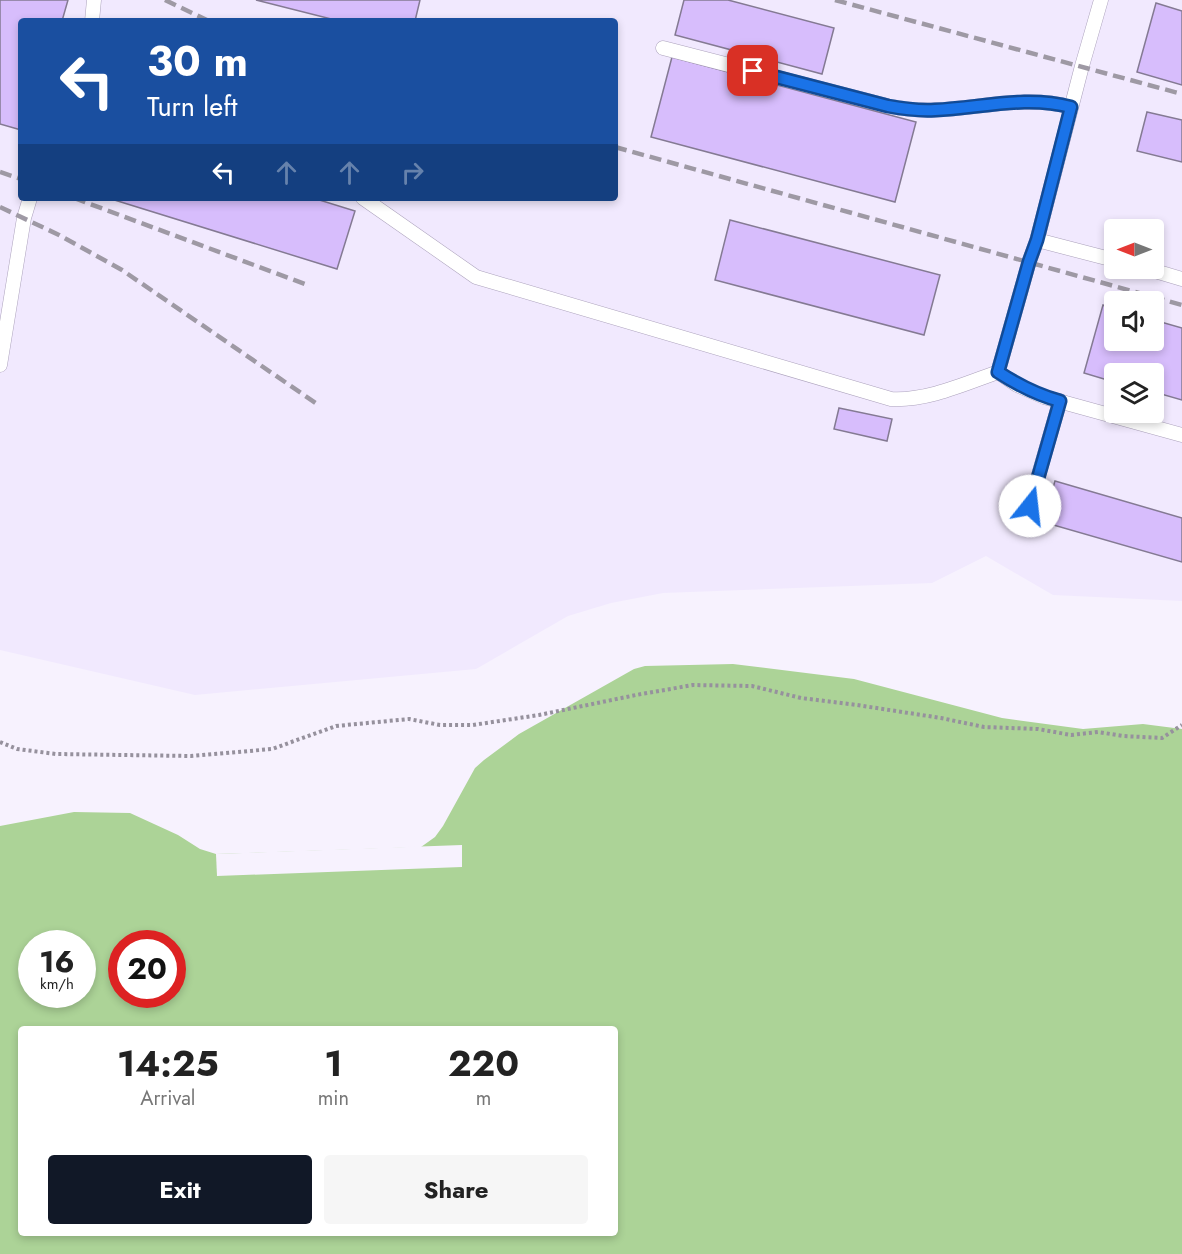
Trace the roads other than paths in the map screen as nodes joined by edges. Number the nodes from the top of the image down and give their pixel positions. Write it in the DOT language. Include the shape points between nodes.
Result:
graph roads {
  1 [pos="94,0"];
  2 [pos="1101,0"];
  3 [pos="93,18"];
  4 [pos="663,48"];
  5 [pos="1071,107"];
  6 [pos="29,201"];
  7 [pos="367,201"];
  8 [pos="1037,240"];
  9 [pos="1104,257"];
  10 [pos="1164,274"];
  11 [pos="1182,279"];
  12 [pos="0,364"];
  13 [pos="998,372"];
  14 [pos="1060,401"];
  15 [pos="1182,435"];
  16 [pos="1030,506"];
  1 -- 3 [label="lane"];
  2 -- 5 [label="lane"];
  4 -- 5 [label="lane" via="911,110 1028,101"];
  5 -- 8 [label="lane"];
  6 -- 12 [label="lane"];
  7 -- 13 [label="lane" via="476,277 891,399 921,398"];
  8 -- 9 [label="lane"];
  8 -- 13 [label="lane"];
  10 -- 11 [label="lane"];
  13 -- 14 [label="lane" via="1026,389"];
  14 -- 15 [label="lane"];
  14 -- 16 [label="lane"];
}
